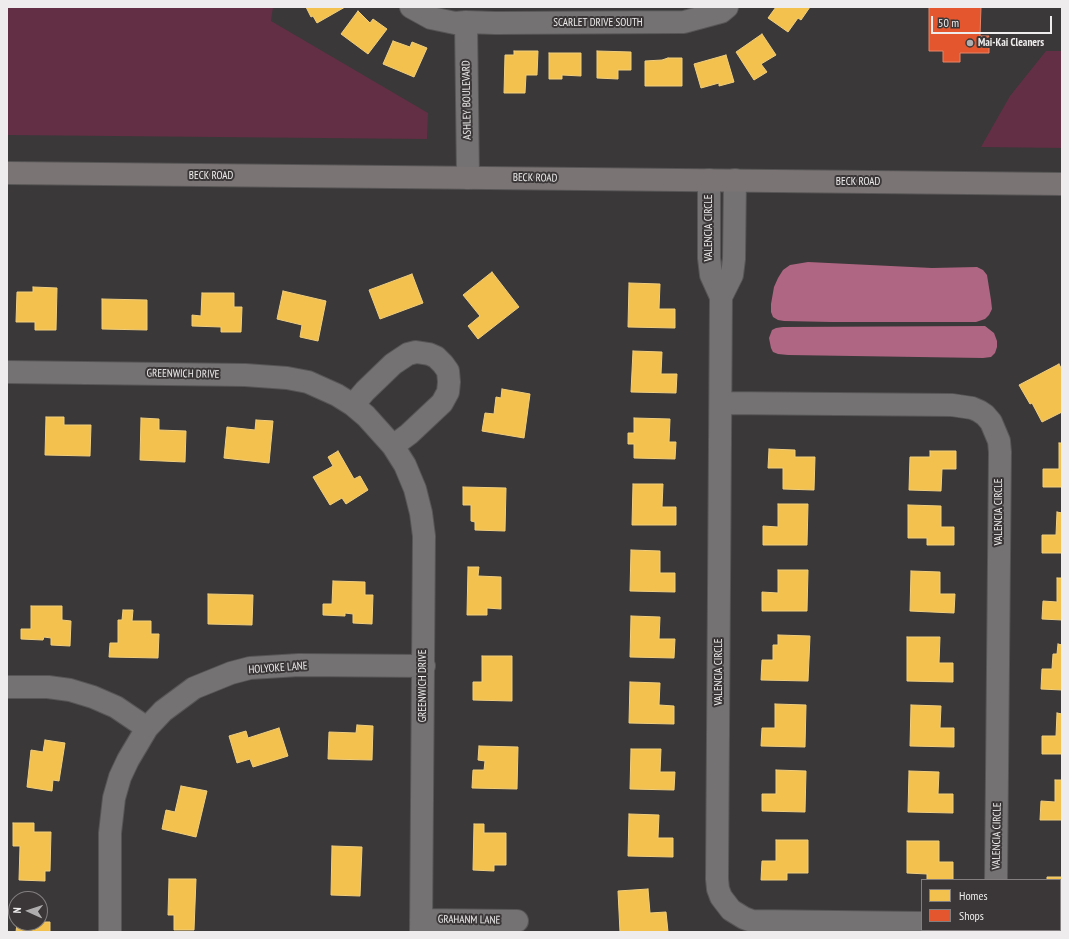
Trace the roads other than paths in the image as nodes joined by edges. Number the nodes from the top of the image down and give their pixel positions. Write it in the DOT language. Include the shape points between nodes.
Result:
graph roads {
  1 [pos="411,7"];
  2 [pos="727,7"];
  3 [pos="570,15"];
  4 [pos="466,22"];
  5 [pos="7,173"];
  6 [pos="468,178"];
  7 [pos="709,180"];
  8 [pos="735,180"];
  9 [pos="1062,184"];
  10 [pos="721,297"];
  11 [pos="7,372"];
  12 [pos="721,403"];
  13 [pos="353,405"];
  14 [pos="393,446"];
  15 [pos="424,666"];
  16 [pos="7,687"];
  17 [pos="147,728"];
  18 [pos="996,879"];
  19 [pos="517,921"];
  20 [pos="921,923"];
  21 [pos="421,926"];
  22 [pos="110,932"];
  1 -- 4 [label="street, SCARLET DRIVE SOUTH" via="431,18 455,23"];
  2 -- 3 [label="street, SCARLET DRIVE SOUTH" via="721,12 684,22"];
  3 -- 4 [label="street, SCARLET DRIVE SOUTH" via="495,23"];
  4 -- 6 [label="street, ASHLEY BOULEVARD"];
  5 -- 6 [label="main road, BECK ROAD"];
  6 -- 7 [label="main road, BECK ROAD"];
  7 -- 8 [label="main road, BECK ROAD"];
  7 -- 10 [label="street, VALENCIA CIRCLE" via="709,258 711,275"];
  8 -- 9 [label="main road, BECK ROAD"];
  8 -- 10 [label="street, VALENCIA CIRCLE" via="734,259 732,275"];
  10 -- 12 [label="street, VALENCIA CIRCLE"];
  11 -- 13 [label="street, GREENWICH DRIVE" via="267,375 308,382"];
  12 -- 18 [label="street, VALENCIA CIRCLE" via="952,405 979,411 991,422 999,441 1000,452"];
  12 -- 20 [label="street, VALENCIA CIRCLE" via="717,879 721,897 731,910 752,921"];
  13 -- 14 [label="street, GREENWICH DRIVE"];
  13 -- 14 [label="street" via="393,364 408,354 429,354 443,364 448,371 449,382 448,392 442,403"];
  14 -- 15 [label="street, GREENWICH DRIVE" via="405,465 421,513 424,536"];
  15 -- 17 [label="street, HOLYOKE LANE" via="299,665 250,668 194,688 163,711"];
  15 -- 21 [label="street, GREENWICH DRIVE"];
  16 -- 17 [label="street" via="70,690 116,707"];
  17 -- 22 [label="street, HOLYOKE LANE" via="125,765 114,798 110,833"];
  19 -- 21 [label="street, GRAHANM LANE"];
}
